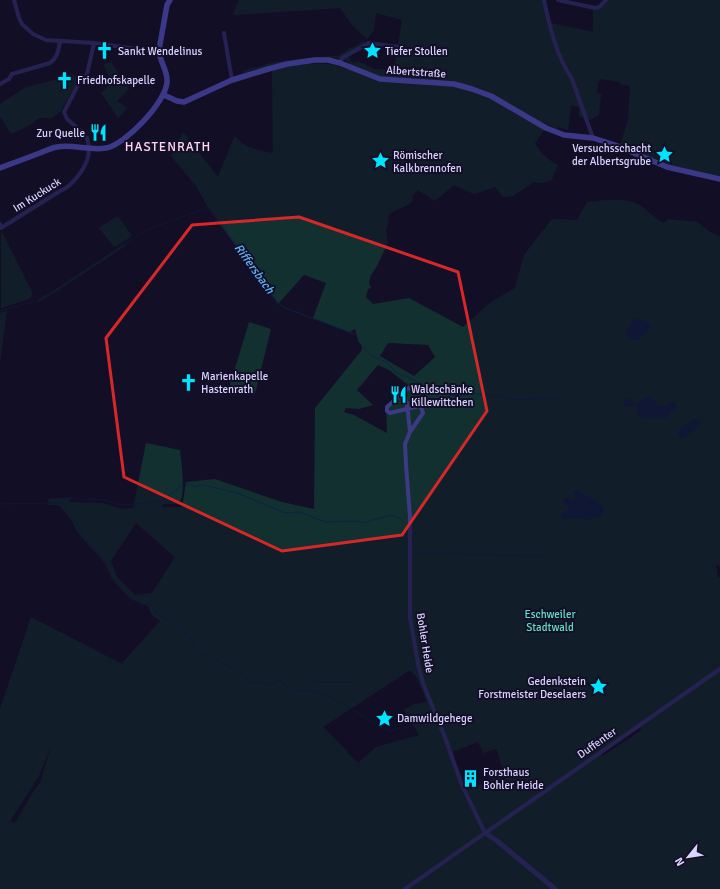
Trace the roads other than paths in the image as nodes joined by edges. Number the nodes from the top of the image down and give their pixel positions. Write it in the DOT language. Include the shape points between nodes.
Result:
graph roads {
  1 [pos="14,0"];
  2 [pos="170,0"];
  3 [pos="544,0"];
  4 [pos="558,0"];
  5 [pos="606,0"];
  6 [pos="224,33"];
  7 [pos="60,42"];
  8 [pos="94,43"];
  9 [pos="398,47"];
  10 [pos="159,50"];
  11 [pos="340,63"];
  12 [pos="232,80"];
  13 [pos="0,84"];
  14 [pos="164,95"];
  15 [pos="594,138"];
  16 [pos="89,148"];
  17 [pos="0,168"];
  18 [pos="720,179"];
  19 [pos="0,224"];
  20 [pos="419,389"];
  21 [pos="403,391"];
  22 [pos="408,408"];
  23 [pos="410,432"];
  24 [pos="720,669"];
  25 [pos="485,833"];
  26 [pos="405,889"];
  27 [pos="555,889"];
  1 -- 7 [label="street" via="20,20 27,29 39,38"];
  2 -- 10 [label="main road"];
  3 -- 15 [label="street" via="556,46 572,79"];
  4 -- 5 [label="street" via="595,8"];
  6 -- 12 [label="street"];
  7 -- 8 [label="street"];
  7 -- 13 [label="street" via="58,53 50,63 12,74"];
  8 -- 10 [label="street"];
  8 -- 16 [label="street" via="87,74 78,85 64,112 67,119 87,138"];
  9 -- 11 [label="street" via="369,43 342,58"];
  10 -- 14 [label="main road" via="167,74"];
  11 -- 12 [label="main road, Albertstraße" via="315,60 287,64"];
  11 -- 15 [label="main road, Albertstraße" via="380,79 454,84 472,89 491,96 546,128 564,134"];
  12 -- 14 [label="main road, Albertstraße" via="184,102"];
  14 -- 16 [label="main road" via="144,121 115,145 107,148"];
  15 -- 18 [label="main road, Albertstraße" via="667,167"];
  16 -- 17 [label="main road" via="56,147"];
  16 -- 19 [label="street, Im Kuckuck" via="81,171 66,189 1,228"];
  20 -- 21 [label="street" via="410,388"];
  21 -- 22 [label="street"];
  21 -- 22 [label="street" via="387,407 387,411 393,413"];
  22 -- 23 [label="street"];
  22 -- 23 [label="street" via="418,406 423,410 422,416"];
  23 -- 25 [label="street, Bohler Heide" via="405,444 410,517 410,617 418,664 460,783"];
  24 -- 25 [label="street, Duffenter"];
  25 -- 26 [label="street, Duffenter"];
  25 -- 27 [label="street"];
}
